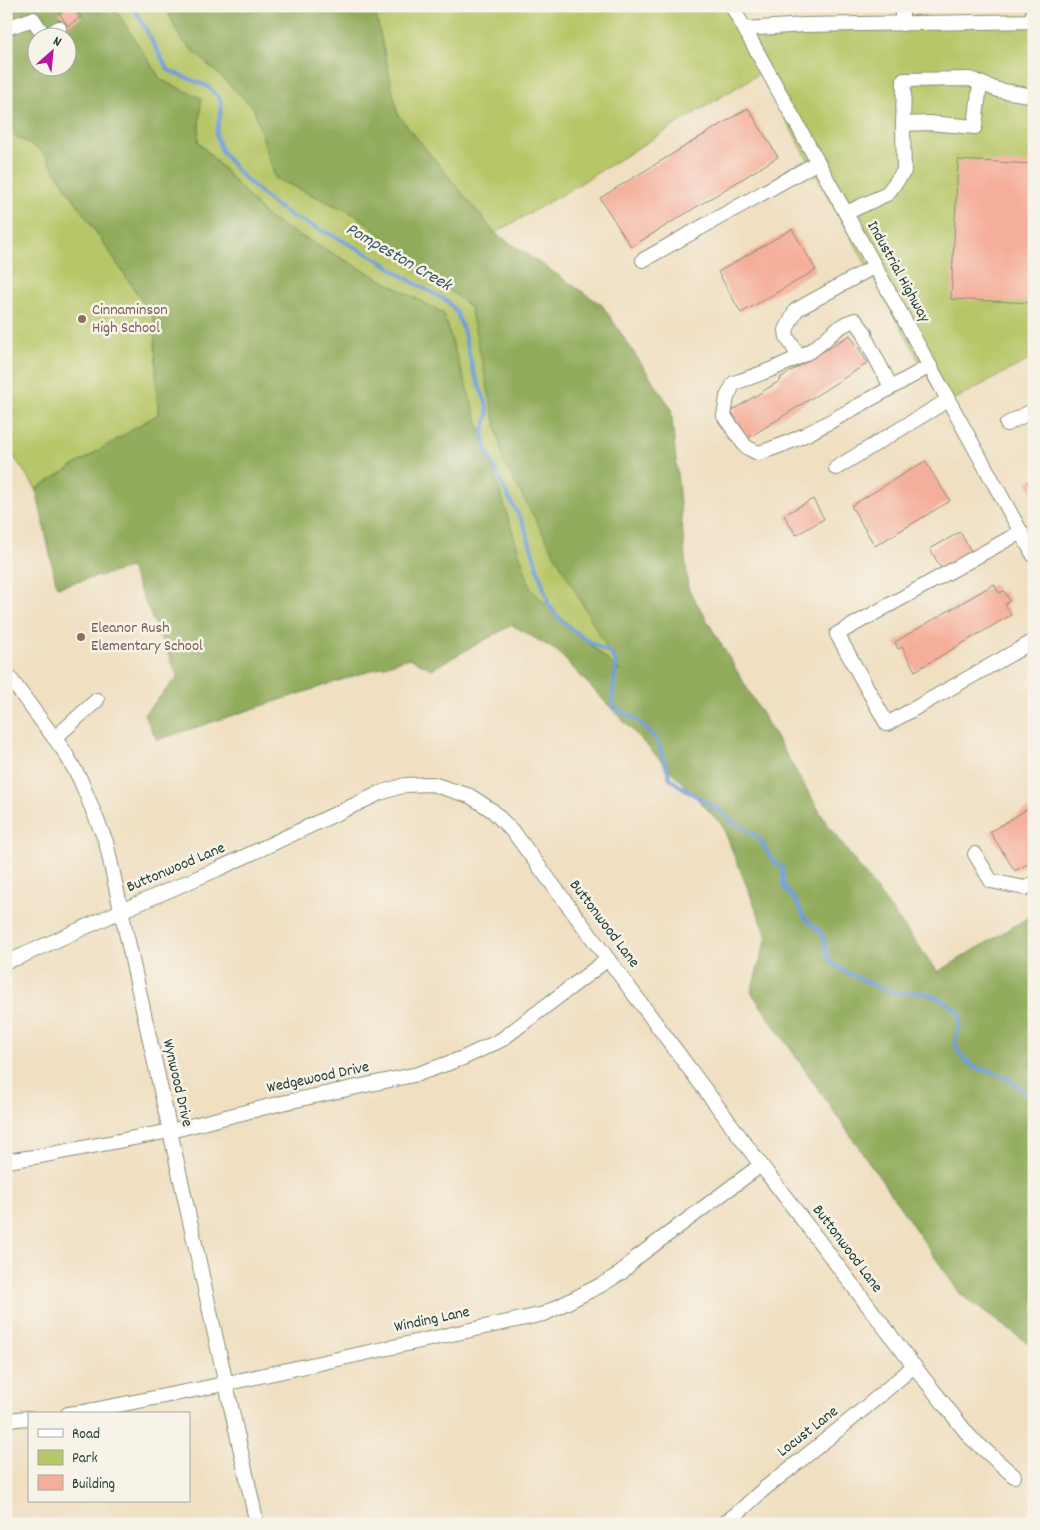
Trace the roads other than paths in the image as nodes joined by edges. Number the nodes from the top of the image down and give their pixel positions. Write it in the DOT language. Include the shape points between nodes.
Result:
graph roads {
  1 [pos="732,6"];
  2 [pos="902,6"];
  3 [pos="1033,6"];
  4 [pos="1034,21"];
  5 [pos="902,24"];
  6 [pos="6,28"];
  7 [pos="40,28"];
  8 [pos="745,29"];
  9 [pos="980,83"];
  10 [pos="1034,96"];
  11 [pos="903,124"];
  12 [pos="818,162"];
  13 [pos="846,213"];
  14 [pos="643,260"];
  15 [pos="875,266"];
  16 [pos="799,357"];
  17 [pos="930,366"];
  18 [pos="892,387"];
  19 [pos="948,400"];
  20 [pos="1034,410"];
  21 [pos="1007,424"];
  22 [pos="836,468"];
  23 [pos="1021,532"];
  24 [pos="1034,556"];
  25 [pos="1034,641"];
  26 [pos="6,673"];
  27 [pos="97,700"];
  28 [pos="54,738"];
  29 [pos="975,854"];
  30 [pos="1034,883"];
  31 [pos="121,911"];
  32 [pos="608,959"];
  33 [pos="6,961"];
  34 [pos="170,1131"];
  35 [pos="6,1161"];
  36 [pos="761,1165"];
  37 [pos="914,1366"];
  38 [pos="226,1383"];
  39 [pos="82,1412"];
  40 [pos="28,1418"];
  41 [pos="6,1420"];
  42 [pos="1014,1476"];
  43 [pos="257,1524"];
  44 [pos="722,1524"];
  1 -- 8 [label="street, Industrial Highway"];
  2 -- 5 [label="street"];
  3 -- 4 [label="street"];
  4 -- 5 [label="street"];
  5 -- 8 [label="street"];
  6 -- 7 [label="street" via="34,19"];
  8 -- 12 [label="street, Industrial Highway"];
  9 -- 10 [label="street" via="998,90"];
  9 -- 11 [label="street" via="974,127"];
  9 -- 11 [label="street" via="970,79 904,80"];
  11 -- 13 [label="street" via="904,172 887,194"];
  12 -- 13 [label="street, Industrial Highway"];
  12 -- 14 [label="street"];
  13 -- 15 [label="street, Industrial Highway"];
  15 -- 16 [label="street" via="796,310 786,330"];
  15 -- 17 [label="street, Industrial Highway"];
  16 -- 18 [label="street" via="813,350 836,329 855,320"];
  16 -- 18 [label="street" via="734,383 727,397 724,416 746,447 758,453 776,448 810,434"];
  17 -- 18 [label="street"];
  17 -- 19 [label="street, Industrial Highway"];
  19 -- 22 [label="street"];
  19 -- 23 [label="street, Industrial Highway"];
  20 -- 21 [label="street"];
  23 -- 24 [label="street, Industrial Highway"];
  23 -- 25 [label="street" via="837,634 887,724"];
  26 -- 28 [label="street, Wynwood Drive"];
  27 -- 28 [label="street"];
  28 -- 31 [label="street, Wynwood Drive" via="80,779 106,842"];
  29 -- 30 [label="street" via="991,881 1025,888"];
  31 -- 32 [label="street, Buttonwood Lane" via="218,870 380,794 405,784 432,784 470,796 493,811 515,834"];
  31 -- 33 [label="street, Buttonwood Lane"];
  31 -- 34 [label="street, Wynwood Drive"];
  32 -- 34 [label="street, Wedgewood Drive" via="501,1040 463,1058 418,1074"];
  32 -- 36 [label="street, Buttonwood Lane"];
  34 -- 35 [label="street, Wedgewood Drive"];
  34 -- 38 [label="street, Wynwood Drive"];
  36 -- 37 [label="street, Buttonwood Lane"];
  36 -- 38 [label="street, Winding Lane" via="636,1258 621,1273 544,1314"];
  37 -- 42 [label="street, Buttonwood Lane" via="970,1437"];
  37 -- 44 [label="street, Locust Lane" via="850,1422"];
  38 -- 39 [label="street, Winding Lane"];
  38 -- 43 [label="street, Wynwood Drive"];
  40 -- 41 [label="street"];
}
